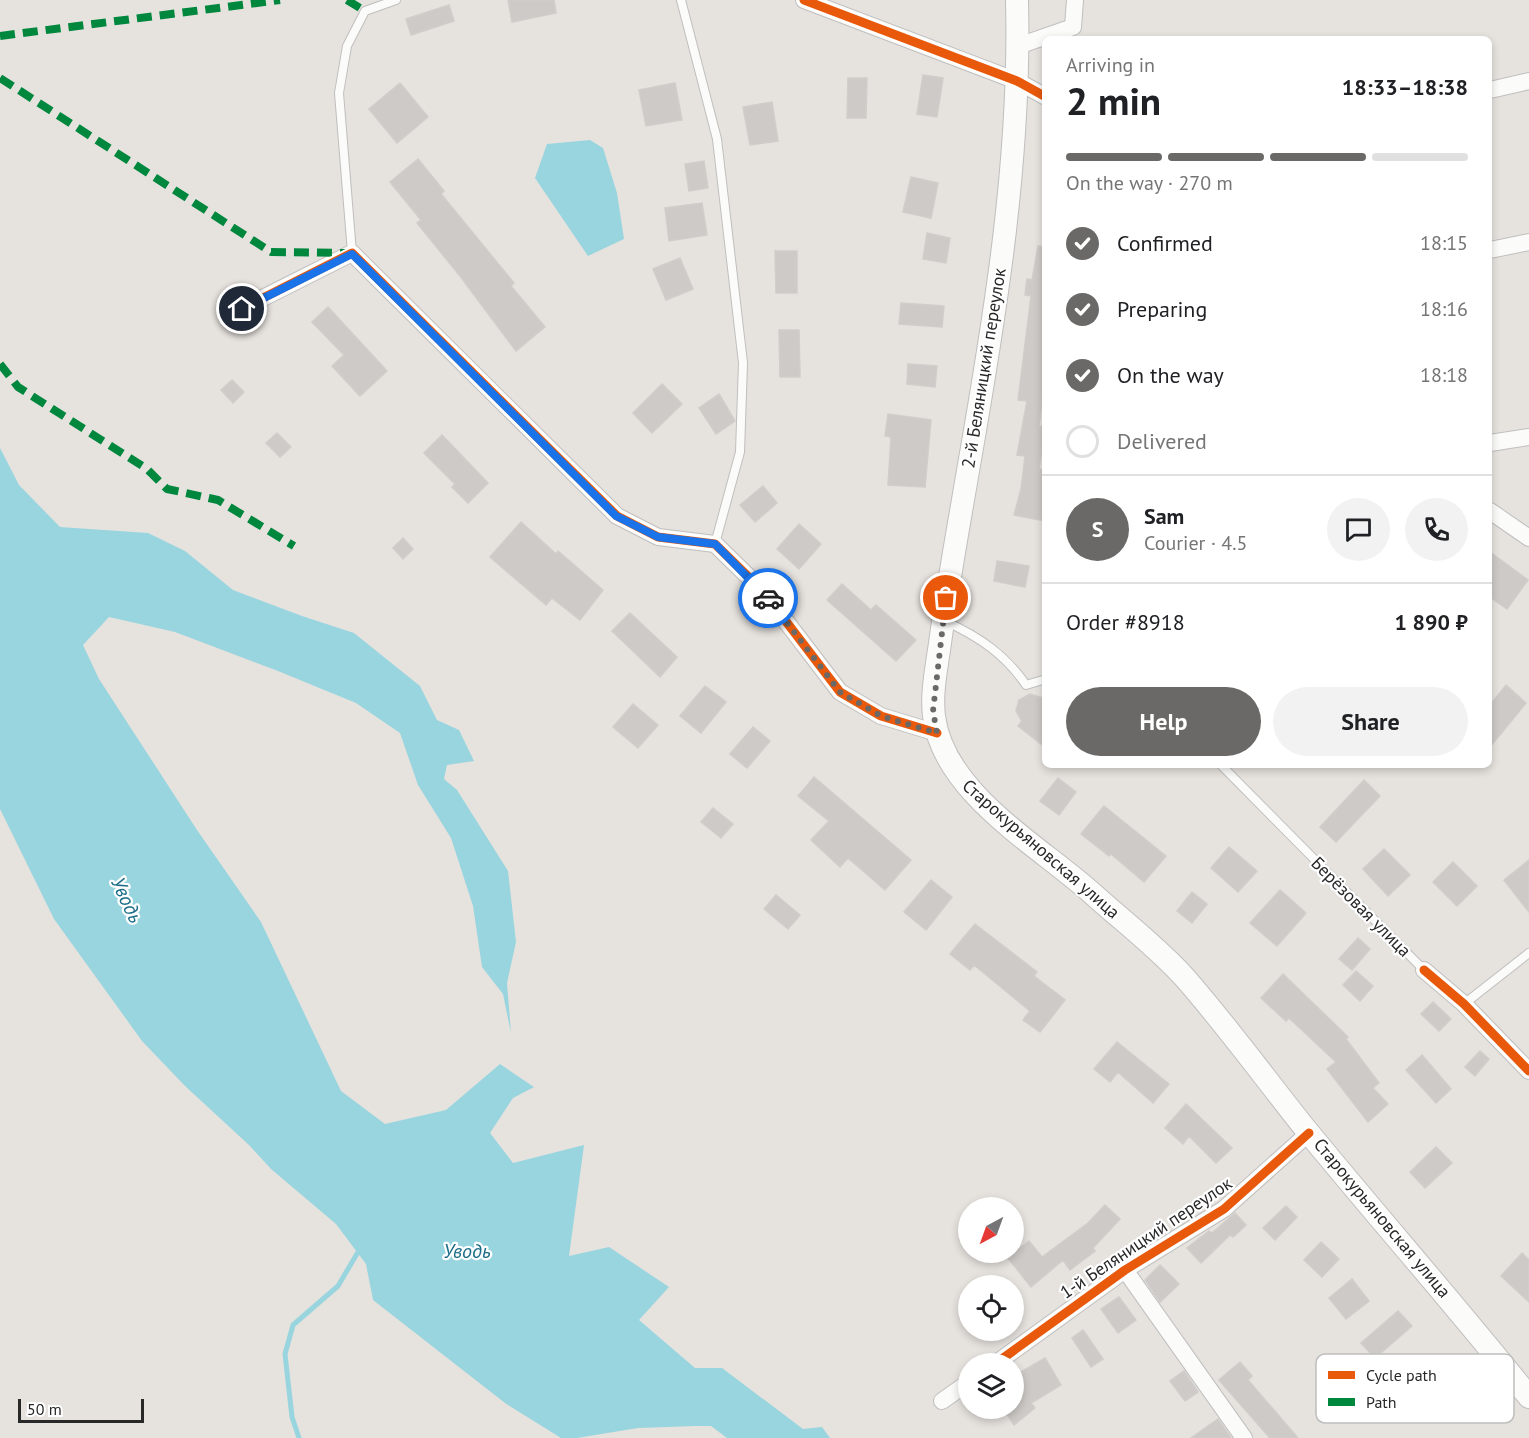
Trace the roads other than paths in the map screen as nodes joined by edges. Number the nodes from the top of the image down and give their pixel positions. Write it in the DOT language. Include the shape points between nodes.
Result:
graph roads {
  1 [pos="396,0"];
  2 [pos="681,0"];
  3 [pos="804,0"];
  4 [pos="1017,0"];
  5 [pos="1075,0"];
  6 [pos="1046,36"];
  7 [pos="1042,38"];
  8 [pos="1018,46"];
  9 [pos="1017,81"];
  10 [pos="1529,81"];
  11 [pos="1492,90"];
  12 [pos="1042,95"];
  13 [pos="1529,242"];
  14 [pos="1492,250"];
  15 [pos="352,254"];
  16 [pos="242,309"];
  17 [pos="1529,437"];
  18 [pos="1492,443"];
  19 [pos="1492,512"];
  20 [pos="1529,538"];
  21 [pos="715,544"];
  22 [pos="943,620"];
  23 [pos="1042,680"];
  24 [pos="937,733"];
  25 [pos="1224,768"];
  26 [pos="1529,953"];
  27 [pos="1424,970"];
  28 [pos="1464,1004"];
  29 [pos="1529,1071"];
  30 [pos="1309,1133"];
  31 [pos="1125,1270"];
  32 [pos="1010,1353"];
  33 [pos="1495,1354"];
  34 [pos="1514,1377"];
  35 [pos="958,1390"];
  36 [pos="1529,1396"];
  37 [pos="942,1401"];
  38 [pos="1245,1438"];
  1 -- 15 [label="lane" via="365,11 348,46 343,69 339,93"];
  2 -- 21 [label="lane" via="717,139 744,363 740,452"];
  3 -- 9 [label="street"];
  4 -- 8 [label="main road, 2-й Беляницкий переулок"];
  5 -- 6 [label="street" via="1072,27"];
  7 -- 8 [label="street"];
  8 -- 9 [label="main road, 2-й Беляницкий переулок"];
  9 -- 12 [label="street"];
  9 -- 22 [label="main road, 2-й Беляницкий переулок" via="1013,166 986,370"];
  10 -- 11 [label="street"];
  13 -- 14 [label="street"];
  15 -- 16 [label="street"];
  15 -- 21 [label="street" via="616,516 658,537"];
  17 -- 18 [label="street"];
  19 -- 20 [label="street"];
  21 -- 24 [label="street" via="762,590 840,692 881,716"];
  22 -- 23 [label="lane" via="994,648 1026,685"];
  22 -- 24 [label="main road, 2-й Беляницкий переулок" via="933,711"];
  24 -- 30 [label="main road, Старокурьяновская улица" via="956,775 979,798 1183,975"];
  25 -- 27 [label="lane, Берёзовая улица"];
  26 -- 28 [label="lane"];
  27 -- 28 [label="street, Берёзовая улица"];
  28 -- 29 [label="street, Берёзовая улица"];
  30 -- 31 [label="street, 1-й Беляницкий переулок" via="1224,1209"];
  30 -- 33 [label="main road, Старокурьяновская улица"];
  31 -- 32 [label="street, 1-й Беляницкий переулок"];
  31 -- 38 [label="street"];
  34 -- 36 [label="main road, Старокурьяновская улица"];
  35 -- 37 [label="street"];
}
